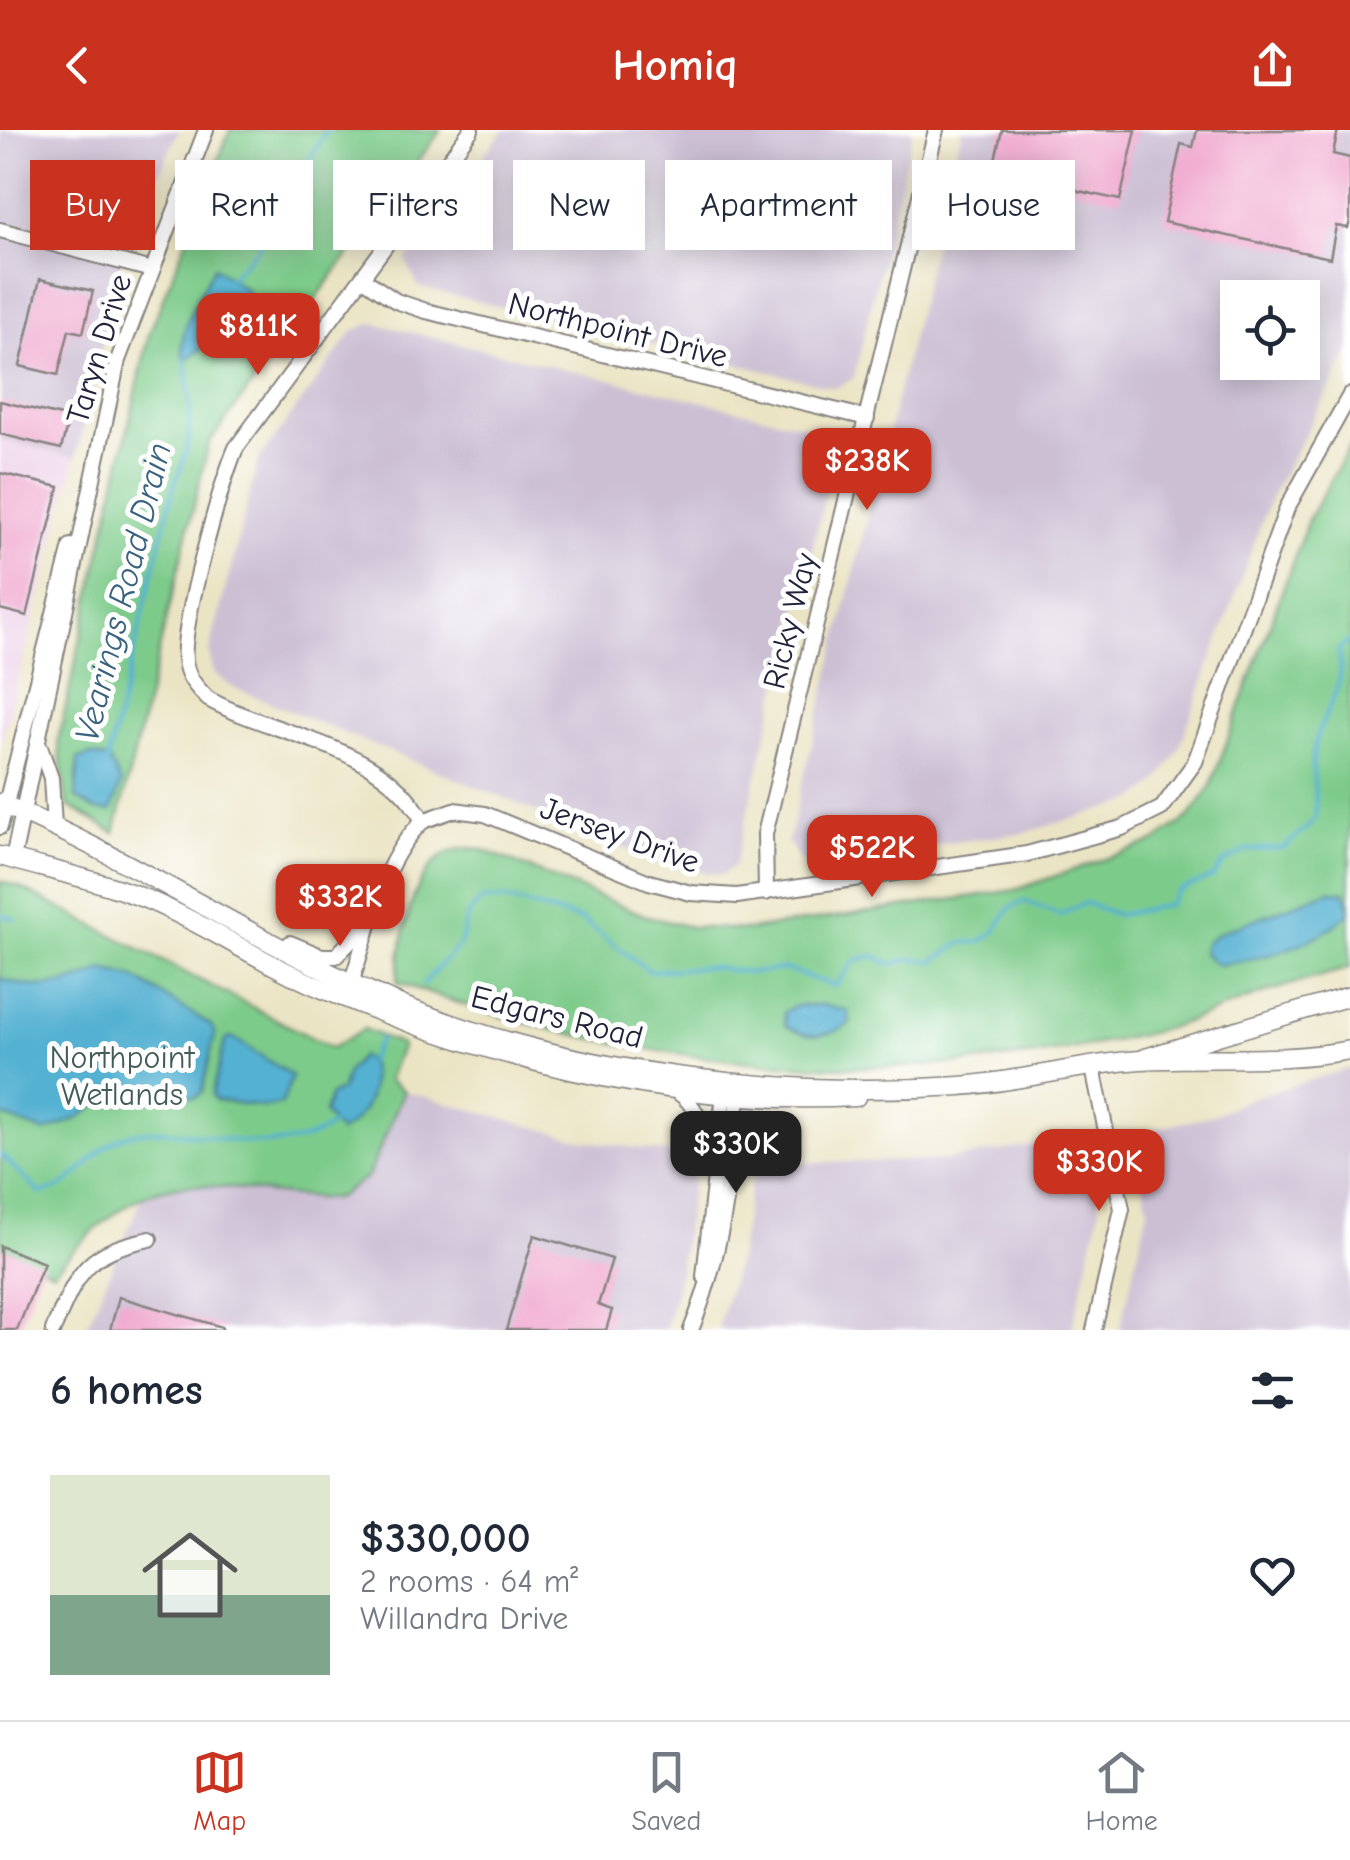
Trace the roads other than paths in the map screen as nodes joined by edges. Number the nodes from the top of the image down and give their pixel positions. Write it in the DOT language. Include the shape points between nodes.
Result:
graph roads {
  1 [pos="206,130"];
  2 [pos="471,130"];
  3 [pos="936,130"];
  4 [pos="0,230"];
  5 [pos="152,270"];
  6 [pos="362,278"];
  7 [pos="1350,395"];
  8 [pos="867,418"];
  9 [pos="92,473"];
  10 [pos="40,747"];
  11 [pos="20,753"];
  12 [pos="0,768"];
  13 [pos="3,804"];
  14 [pos="24,813"];
  15 [pos="423,821"];
  16 [pos="54,826"];
  17 [pos="0,827"];
  18 [pos="6,857"];
  19 [pos="146,877"];
  20 [pos="766,894"];
  21 [pos="370,920"];
  22 [pos="344,989"];
  23 [pos="1350,996"];
  24 [pos="1350,1050"];
  25 [pos="1140,1060"];
  26 [pos="1093,1068"];
  27 [pos="671,1088"];
  28 [pos="732,1088"];
  29 [pos="715,1184"];
  30 [pos="150,1239"];
  31 [pos="700,1307"];
  32 [pos="54,1330"];
  33 [pos="691,1330"];
  34 [pos="1094,1330"];
  1 -- 5 [label="street, Taryn Drive"];
  2 -- 6 [label="street"];
  3 -- 8 [label="street, Ricky Way"];
  4 -- 5 [label="street"];
  5 -- 9 [label="street, Taryn Drive" via="118,360"];
  6 -- 8 [label="street, Northpoint Drive" via="426,311"];
  6 -- 15 [label="street" via="236,448 187,636 188,673 221,706 376,769 401,788"];
  7 -- 20 [label="street, Jersey Drive" via="1287,508 1195,762 1162,808 1122,828 1037,852"];
  8 -- 20 [label="street, Ricky Way" via="766,834"];
  9 -- 10 [label="street, Taryn Drive"];
  9 -- 11 [label="street, Taryn Drive"];
  10 -- 14 [label="street, Taryn Drive"];
  10 -- 16 [label="street" via="51,778"];
  11 -- 12 [label="street"];
  11 -- 13 [label="street, Taryn Drive"];
  13 -- 14 [label="main road, Edgars Road"];
  13 -- 17 [label="street, Taryn Drive"];
  14 -- 16 [label="main road, Edgars Road"];
  14 -- 18 [label="street, Taryn Drive"];
  15 -- 20 [label="street, Jersey Drive" via="469,810 670,889"];
  15 -- 21 [label="street" via="401,847"];
  16 -- 19 [label="main road, Edgars Road"];
  18 -- 22 [label="main road, Edgars Road" via="144,898"];
  19 -- 21 [label="street" via="196,894 321,956 342,954"];
  19 -- 22 [label="main road, Edgars Road"];
  21 -- 22 [label="street"];
  22 -- 27 [label="main road, Edgars Road" via="412,1024 523,1058"];
  22 -- 28 [label="main road, Edgars Road" via="541,1048"];
  23 -- 25 [label="main road, Edgars Road"];
  24 -- 25 [label="main road, Edgars Road" via="1289,1058"];
  25 -- 26 [label="main road, Edgars Road"];
  26 -- 28 [label="main road, Edgars Road" via="909,1088"];
  26 -- 34 [label="street" via="1122,1209"];
  27 -- 28 [label="main road, Edgars Road"];
  27 -- 29 [label="street" via="699,1118"];
  28 -- 29 [label="street"];
  28 -- 31 [label="street" via="728,1208"];
  29 -- 31 [label="street"];
  30 -- 32 [label="street" via="90,1260"];
  31 -- 33 [label="street"];
}
